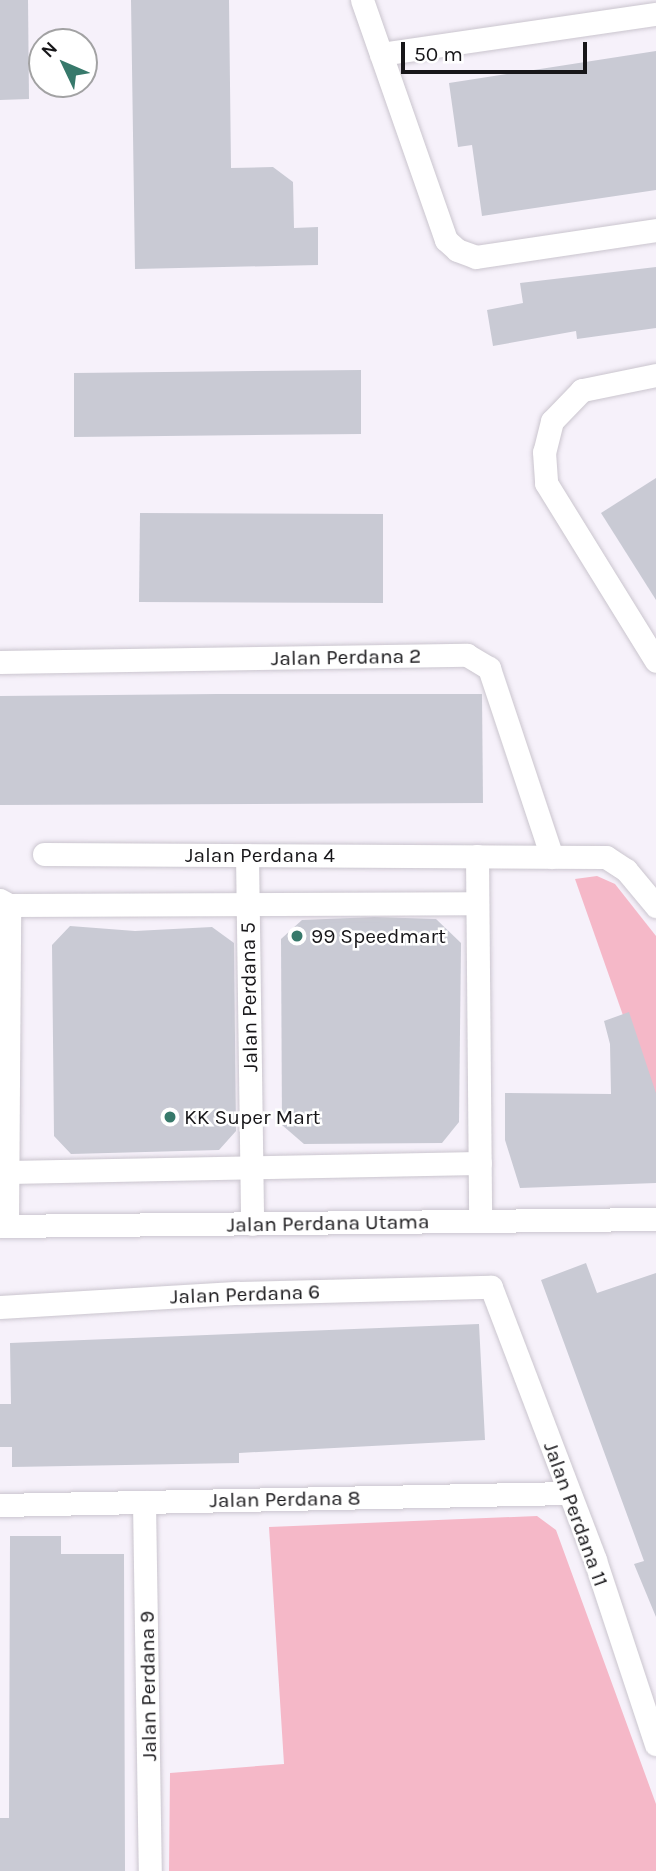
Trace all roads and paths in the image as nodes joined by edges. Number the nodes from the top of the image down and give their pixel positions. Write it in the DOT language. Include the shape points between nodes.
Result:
graph roads {
  1 [pos="362,0"];
  2 [pos="656,14"];
  3 [pos="381,54"];
  4 [pos="656,230"];
  5 [pos="656,375"];
  6 [pos="656,661"];
  7 [pos="0,662"];
  8 [pos="44,854"];
  9 [pos="247,855"];
  10 [pos="477,856"];
  11 [pos="552,857"];
  12 [pos="4,903"];
  13 [pos="477,903"];
  14 [pos="247,904"];
  15 [pos="656,906"];
  16 [pos="480,1163"];
  17 [pos="251,1167"];
  18 [pos="8,1172"];
  19 [pos="656,1219"];
  20 [pos="480,1222"];
  21 [pos="251,1224"];
  22 [pos="4,1226"];
  23 [pos="491,1287"];
  24 [pos="0,1307"];
  25 [pos="569,1493"];
  26 [pos="145,1502"];
  27 [pos="0,1505"];
  28 [pos="656,1744"];
  29 [pos="150,1871"];
  1 -- 3 [label="street"];
  2 -- 3 [label="street"];
  3 -- 4 [label="street" via="446,240 476,257"];
  5 -- 6 [label="street" via="582,390 552,421 544,452 546,483"];
  7 -- 11 [label="street, Jalan Perdana 2" via="467,655 489,668"];
  8 -- 9 [label="street, Jalan Perdana 4"];
  9 -- 10 [label="street, Jalan Perdana 4"];
  9 -- 14 [label="street, Jalan Perdana 5"];
  10 -- 11 [label="street, Jalan Perdana 4"];
  10 -- 13 [label="street"];
  11 -- 15 [label="street, Jalan Perdana 4" via="606,857 626,870"];
  12 -- 14 [label="street"];
  12 -- 18 [label="street"];
  13 -- 14 [label="street"];
  13 -- 16 [label="street"];
  14 -- 17 [label="street, Jalan Perdana 5"];
  16 -- 17 [label="street"];
  16 -- 20 [label="street"];
  17 -- 18 [label="street"];
  17 -- 21 [label="street, Jalan Perdana 5"];
  18 -- 22 [label="street"];
  19 -- 20 [label="street, Jalan Perdana Utama"];
  20 -- 21 [label="street, Jalan Perdana Utama"];
  21 -- 22 [label="street, Jalan Perdana Utama"];
  23 -- 24 [label="street, Jalan Perdana 6" via="239,1293"];
  23 -- 25 [label="street, Jalan Perdana 11"];
  25 -- 26 [label="street, Jalan Perdana 8"];
  25 -- 28 [label="street, Jalan Perdana 11"];
  26 -- 27 [label="street, Jalan Perdana 8"];
  26 -- 29 [label="street, Jalan Perdana 9"];
}
